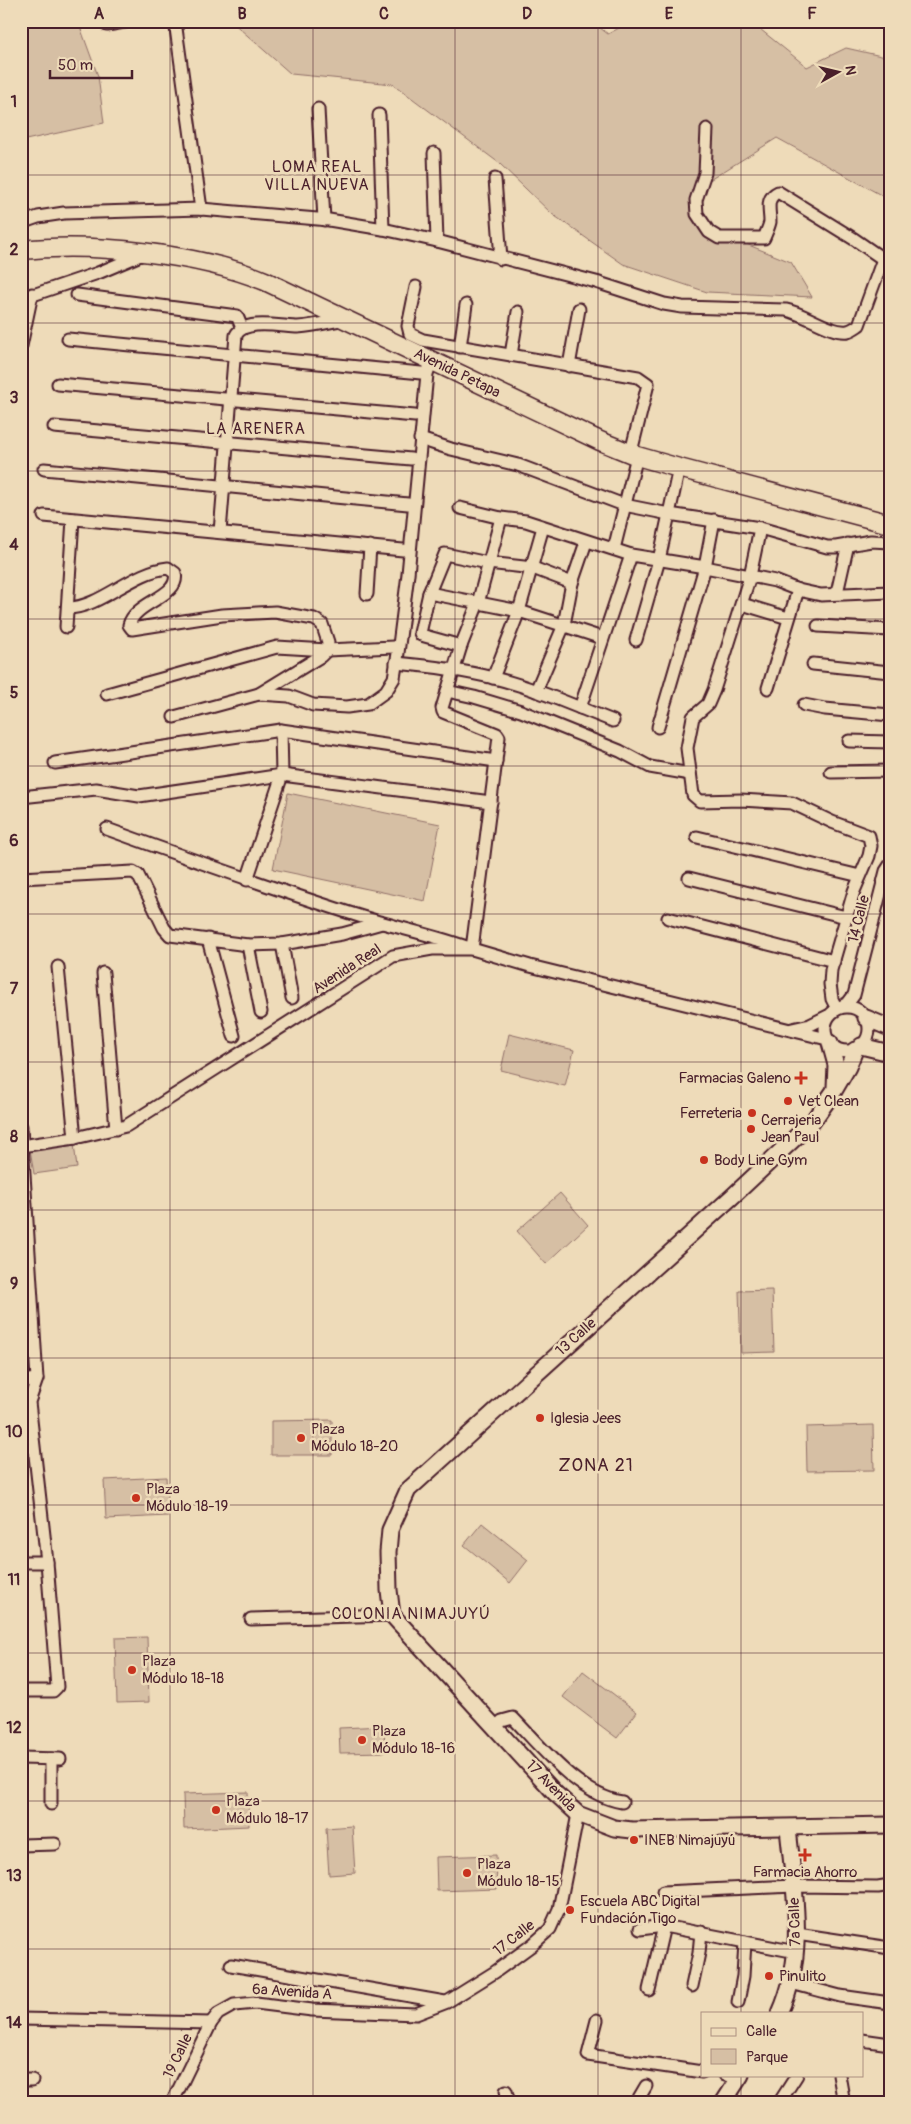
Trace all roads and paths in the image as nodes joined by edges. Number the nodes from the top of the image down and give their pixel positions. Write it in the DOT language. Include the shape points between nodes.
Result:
graph roads {
  1 [pos="130,21"];
  2 [pos="175,21"];
  3 [pos="107,25"];
  4 [pos="318,109"];
  5 [pos="379,115"];
  6 [pos="707,129"];
  7 [pos="434,153"];
  8 [pos="496,179"];
  9 [pos="201,209"];
  10 [pos="324,220"];
  11 [pos="21,223"];
  12 [pos="383,229"];
  13 [pos="437,241"];
  14 [pos="21,250"];
  15 [pos="145,253"];
  16 [pos="501,258"];
  17 [pos="883,259"];
  18 [pos="890,273"];
  19 [pos="416,287"];
  20 [pos="32,294"];
  21 [pos="77,295"];
  22 [pos="21,299"];
  23 [pos="466,305"];
  24 [pos="579,309"];
  25 [pos="518,312"];
  26 [pos="345,319"];
  27 [pos="242,328"];
  28 [pos="68,339"];
  29 [pos="430,341"];
  30 [pos="21,346"];
  31 [pos="460,347"];
  32 [pos="416,353"];
  33 [pos="234,354"];
  34 [pos="511,355"];
  35 [pos="569,366"];
  36 [pos="426,367"];
  37 [pos="58,384"];
  38 [pos="231,399"];
  39 [pos="415,416"];
  40 [pos="54,427"];
  41 [pos="420,438"];
  42 [pos="227,443"];
  43 [pos="634,454"];
  44 [pos="411,459"];
  45 [pos="679,468"];
  46 [pos="44,469"];
  47 [pos="224,486"];
  48 [pos="408,504"];
  49 [pos="624,505"];
  50 [pos="460,508"];
  51 [pos="669,514"];
  52 [pos="44,516"];
  53 [pos="501,518"];
  54 [pos="73,519"];
  55 [pos="714,520"];
  56 [pos="883,522"];
  57 [pos="543,527"];
  58 [pos="760,528"];
  59 [pos="220,532"];
  60 [pos="871,541"];
  61 [pos="586,542"];
  62 [pos="890,542"];
  63 [pos="848,544"];
  64 [pos="370,546"];
  65 [pos="614,549"];
  66 [pos="403,550"];
  67 [pos="631,555"];
  68 [pos="659,560"];
  69 [pos="488,562"];
  70 [pos="705,566"];
  71 [pos="533,568"];
  72 [pos="750,576"];
  73 [pos="572,583"];
  74 [pos="798,590"];
  75 [pos="890,592"];
  76 [pos="429,593"];
  77 [pos="837,593"];
  78 [pos="367,594"];
  79 [pos="478,603"];
  80 [pos="742,604"];
  81 [pos="68,608"];
  82 [pos="519,611"];
  83 [pos="788,618"];
  84 [pos="564,625"];
  85 [pos="818,626"];
  86 [pos="66,627"];
  87 [pos="890,630"];
  88 [pos="602,638"];
  89 [pos="636,640"];
  90 [pos="461,646"];
  91 [pos="394,647"];
  92 [pos="327,650"];
  93 [pos="396,663"];
  94 [pos="813,664"];
  95 [pos="453,670"];
  96 [pos="890,672"];
  97 [pos="493,678"];
  98 [pos="768,688"];
  99 [pos="447,691"];
  100 [pos="536,691"];
  101 [pos="107,694"];
  102 [pos="259,694"];
  103 [pos="804,704"];
  104 [pos="580,708"];
  105 [pos="890,715"];
  106 [pos="174,717"];
  107 [pos="613,721"];
  108 [pos="658,727"];
  109 [pos="281,730"];
  110 [pos="849,740"];
  111 [pos="890,742"];
  112 [pos="496,761"];
  113 [pos="55,763"];
  114 [pos="890,771"];
  115 [pos="831,772"];
  116 [pos="690,774"];
  117 [pos="282,775"];
  118 [pos="21,797"];
  119 [pos="491,802"];
  120 [pos="107,829"];
  121 [pos="697,837"];
  122 [pos="890,865"];
  123 [pos="860,876"];
  124 [pos="21,878"];
  125 [pos="688,878"];
  126 [pos="247,880"];
  127 [pos="846,917"];
  128 [pos="668,918"];
  129 [pos="382,923"];
  130 [pos="208,939"];
  131 [pos="282,944"];
  132 [pos="248,945"];
  133 [pos="472,949"];
  134 [pos="834,961"];
  135 [pos="58,967"];
  136 [pos="103,972"];
  137 [pos="859,986"];
  138 [pos="292,998"];
  139 [pos="835,1011"];
  140 [pos="261,1012"];
  141 [pos="864,1016"];
  142 [pos="774,1027"];
  143 [pos="890,1028"];
  144 [pos="234,1036"];
  145 [pos="828,1041"];
  146 [pos="858,1048"];
  147 [pos="890,1053"];
  148 [pos="834,1091"];
  149 [pos="21,1127"];
  150 [pos="116,1129"];
  151 [pos="75,1138"];
  152 [pos="22,1146"];
  153 [pos="27,1283"];
  154 [pos="36,1379"];
  155 [pos="21,1381"];
  156 [pos="21,1562"];
  157 [pos="47,1562"];
  158 [pos="392,1614"];
  159 [pos="252,1619"];
  160 [pos="21,1691"];
  161 [pos="496,1727"];
  162 [pos="21,1758"];
  163 [pos="622,1802"];
  164 [pos="51,1804"];
  165 [pos="578,1814"];
  166 [pos="890,1825"];
  167 [pos="788,1828"];
  168 [pos="21,1844"];
  169 [pos="55,1844"];
  170 [pos="794,1886"];
  171 [pos="886,1887"];
  172 [pos="663,1892"];
  173 [pos="664,1926"];
  174 [pos="640,1929"];
  175 [pos="701,1932"];
  176 [pos="797,1934"];
  177 [pos="745,1942"];
  178 [pos="890,1948"];
  179 [pos="796,1952"];
  180 [pos="231,1965"];
  181 [pos="791,1983"];
  182 [pos="692,1986"];
  183 [pos="649,1990"];
  184 [pos="447,2002"];
  185 [pos="738,2002"];
  186 [pos="890,2004"];
  187 [pos="780,2012"];
  188 [pos="21,2019"];
  189 [pos="597,2020"];
  190 [pos="211,2023"];
  191 [pos="864,2040"];
  192 [pos="890,2044"];
  193 [pos="701,2072"];
  194 [pos="736,2076"];
  195 [pos="796,2076"];
  196 [pos="839,2076"];
  197 [pos="646,2086"];
  198 [pos="506,2091"];
  199 [pos="172,2103"];
  200 [pos="509,2103"];
  201 [pos="636,2103"];
  202 [pos="723,2103"];
  203 [pos="779,2103"];
  204 [pos="844,2103"];
  1 -- 3 [label="street"];
  2 -- 9 [label="street"];
  4 -- 10 [label="street"];
  5 -- 12 [label="street"];
  6 -- 17 [label="street" via="706,173 696,200 697,214 708,232 719,238 764,238 770,223 770,199 778,192"];
  7 -- 13 [label="street"];
  8 -- 16 [label="street"];
  9 -- 10 [label="street"];
  9 -- 11 [label="street" via="64,213"];
  10 -- 12 [label="street"];
  12 -- 13 [label="street"];
  13 -- 16 [label="street"];
  14 -- 15 [label="main road, Avenida Petapa" via="69,247"];
  15 -- 20 [label="street" via="98,273"];
  15 -- 26 [label="main road, Avenida Petapa" via="221,266 252,276"];
  16 -- 17 [label="street" via="596,282 664,304 786,310 835,329 848,330 859,325"];
  17 -- 18 [label="street"];
  19 -- 29 [label="street" via="408,330 410,334"];
  20 -- 22 [label="street"];
  20 -- 30 [label="street"];
  21 -- 27 [label="street" via="237,316"];
  23 -- 31 [label="street"];
  24 -- 35 [label="street"];
  25 -- 34 [label="street"];
  26 -- 27 [label="street" via="300,327 258,325"];
  26 -- 32 [label="main road, Avenida Petapa"];
  27 -- 33 [label="street" via="236,335"];
  28 -- 33 [label="street"];
  29 -- 31 [label="street"];
  29 -- 32 [label="street"];
  31 -- 34 [label="street"];
  32 -- 36 [label="main road, Avenida Petapa"];
  33 -- 36 [label="street"];
  33 -- 38 [label="street"];
  34 -- 35 [label="street"];
  35 -- 43 [label="street" via="638,377 648,384"];
  36 -- 41 [label="street" via="428,374"];
  36 -- 43 [label="main road, Avenida Petapa"];
  37 -- 38 [label="street"];
  38 -- 39 [label="street"];
  38 -- 42 [label="street"];
  40 -- 42 [label="street"];
  41 -- 49 [label="street" via="518,465"];
  41 -- 93 [label="street"];
  42 -- 44 [label="street"];
  42 -- 47 [label="street"];
  43 -- 45 [label="main road, Avenida Petapa"];
  43 -- 49 [label="street"];
  45 -- 51 [label="street"];
  45 -- 56 [label="main road, Avenida Petapa"];
  46 -- 47 [label="street"];
  47 -- 48 [label="street"];
  47 -- 59 [label="street"];
  49 -- 51 [label="street"];
  49 -- 65 [label="street"];
  50 -- 53 [label="street"];
  51 -- 55 [label="street"];
  51 -- 68 [label="street"];
  52 -- 54 [label="street"];
  53 -- 57 [label="street" via="526,520"];
  53 -- 69 [label="street"];
  54 -- 59 [label="street"];
  54 -- 81 [label="street"];
  55 -- 58 [label="street"];
  55 -- 70 [label="street"];
  56 -- 60 [label="street"];
  57 -- 61 [label="street"];
  57 -- 71 [label="street"];
  58 -- 63 [label="street" via="827,547"];
  58 -- 72 [label="street"];
  59 -- 64 [label="street"];
  60 -- 62 [label="street"];
  60 -- 63 [label="street"];
  61 -- 65 [label="street"];
  61 -- 73 [label="street"];
  63 -- 77 [label="street"];
  64 -- 66 [label="street"];
  64 -- 78 [label="street"];
  65 -- 67 [label="street"];
  67 -- 68 [label="street"];
  67 -- 88 [label="street"];
  68 -- 70 [label="street"];
  68 -- 89 [label="street"];
  69 -- 71 [label="street"];
  69 -- 76 [label="street" via="445,554"];
  69 -- 79 [label="street"];
  70 -- 72 [label="street"];
  70 -- 108 [label="street"];
  71 -- 73 [label="street"];
  71 -- 82 [label="street"];
  72 -- 74 [label="street"];
  72 -- 80 [label="street"];
  73 -- 84 [label="street"];
  74 -- 77 [label="street"];
  74 -- 83 [label="street"];
  75 -- 77 [label="street"];
  76 -- 79 [label="street"];
  76 -- 90 [label="street" via="420,635"];
  79 -- 82 [label="street"];
  79 -- 90 [label="street"];
  80 -- 83 [label="street"];
  80 -- 116 [label="street" via="708,704 693,717 687,748"];
  81 -- 86 [label="street"];
  81 -- 92 [label="street" via="88,604 135,578 168,568 176,573 174,588 138,610 129,624 132,629 222,615 275,612 314,619 322,624"];
  82 -- 84 [label="street"];
  82 -- 97 [label="street"];
  83 -- 98 [label="street"];
  84 -- 88 [label="street"];
  84 -- 100 [label="street"];
  85 -- 87 [label="street"];
  88 -- 104 [label="street"];
  90 -- 95 [label="street"];
  91 -- 92 [label="street"];
  92 -- 101 [label="street" via="277,647"];
  92 -- 102 [label="street"];
  93 -- 95 [label="street"];
  93 -- 102 [label="street" via="394,678 386,691 368,704 330,708 289,696"];
  94 -- 96 [label="street"];
  95 -- 97 [label="street"];
  95 -- 99 [label="street"];
  97 -- 100 [label="street"];
  99 -- 112 [label="street" via="443,712 498,736"];
  99 -- 116 [label="street" via="521,710 620,751 650,767"];
  100 -- 104 [label="street"];
  102 -- 106 [label="street"];
  103 -- 105 [label="street"];
  104 -- 107 [label="street"];
  109 -- 112 [label="street"];
  109 -- 113 [label="street"];
  109 -- 117 [label="street"];
  110 -- 111 [label="street"];
  112 -- 119 [label="street"];
  114 -- 115 [label="street"];
  116 -- 123 [label="street" via="693,795 700,801 792,804 869,836 871,846"];
  117 -- 118 [label="street" via="139,796 96,789"];
  117 -- 119 [label="street"];
  117 -- 126 [label="street"];
  119 -- 133 [label="street"];
  120 -- 126 [label="street"];
  121 -- 123 [label="street"];
  122 -- 137 [label="street, 14 Calle"];
  123 -- 127 [label="street"];
  124 -- 130 [label="street" via="132,872 138,875 168,934"];
  125 -- 127 [label="street"];
  126 -- 129 [label="street"];
  127 -- 134 [label="street"];
  128 -- 134 [label="street"];
  129 -- 131 [label="street" via="342,934"];
  129 -- 133 [label="street"];
  130 -- 132 [label="street"];
  130 -- 144 [label="street"];
  131 -- 132 [label="street"];
  131 -- 138 [label="street"];
  132 -- 140 [label="street"];
  133 -- 142 [label="street, Avenida Real"];
  133 -- 150 [label="street, Avenida Real" via="432,949 393,956 126,1126"];
  134 -- 139 [label="street" via="830,984"];
  135 -- 151 [label="street"];
  136 -- 150 [label="street"];
  137 -- 139 [label="street, 14 Calle" via="852,1000"];
  137 -- 141 [label="street, 14 Calle"];
  139 -- 141 [label="street" via="855,1008"];
  139 -- 142 [label="street, Avenida Real" via="802,1027"];
  139 -- 145 [label="street" via="824,1027"];
  141 -- 143 [label="street"];
  141 -- 146 [label="street" via="869,1026 868,1034"];
  142 -- 145 [label="street, Avenida Real"];
  145 -- 146 [label="street" via="839,1050"];
  145 -- 148 [label="street" via="836,1064"];
  146 -- 147 [label="street"];
  146 -- 148 [label="street, 13 Calle"];
  148 -- 158 [label="street, 13 Calle" via="813,1120 734,1195 408,1490 390,1530 388,1580"];
  149 -- 152 [label="street"];
  150 -- 151 [label="street, Avenida Real"];
  151 -- 152 [label="street, Avenida Real"];
  152 -- 153 [label="street"];
  153 -- 154 [label="street"];
  154 -- 155 [label="street"];
  154 -- 157 [label="street" via="29,1402"];
  156 -- 157 [label="street"];
  157 -- 160 [label="street" via="57,1687 53,1692"];
  158 -- 159 [label="street"];
  158 -- 161 [label="street, 17 Avenida"];
  161 -- 163 [label="street" via="513,1718 565,1772 603,1798"];
  161 -- 165 [label="street, 17 Avenida"];
  162 -- 164 [label="street" via="56,1759"];
  165 -- 167 [label="street, 17 Avenida" via="614,1828 632,1830"];
  165 -- 184 [label="street, 17 Calle" via="560,1909 550,1929 495,1972"];
  166 -- 167 [label="street, 17 Avenida"];
  167 -- 170 [label="street, 7a Calle"];
  168 -- 169 [label="street"];
  170 -- 171 [label="street"];
  170 -- 172 [label="street"];
  170 -- 176 [label="street, 7a Calle"];
  173 -- 174 [label="street"];
  173 -- 175 [label="street"];
  173 -- 183 [label="street"];
  175 -- 177 [label="street"];
  175 -- 182 [label="street"];
  176 -- 178 [label="street"];
  176 -- 179 [label="street, 7a Calle"];
  177 -- 179 [label="street"];
  177 -- 185 [label="street"];
  179 -- 181 [label="street, 7a Calle"];
  180 -- 184 [label="street"];
  181 -- 186 [label="street" via="840,1996"];
  181 -- 187 [label="street, 7a Calle"];
  184 -- 190 [label="street, 6a Avenida A" via="416,2014 312,2010 256,2003 234,2005 218,2014"];
  188 -- 190 [label="street"];
  189 -- 193 [label="street" via="588,2055"];
  190 -- 199 [label="street, 19 Calle"];
  191 -- 192 [label="street"];
  194 -- 202 [label="street"];
  195 -- 203 [label="street"];
  196 -- 204 [label="street"];
  197 -- 201 [label="street"];
  198 -- 200 [label="street"];
}
